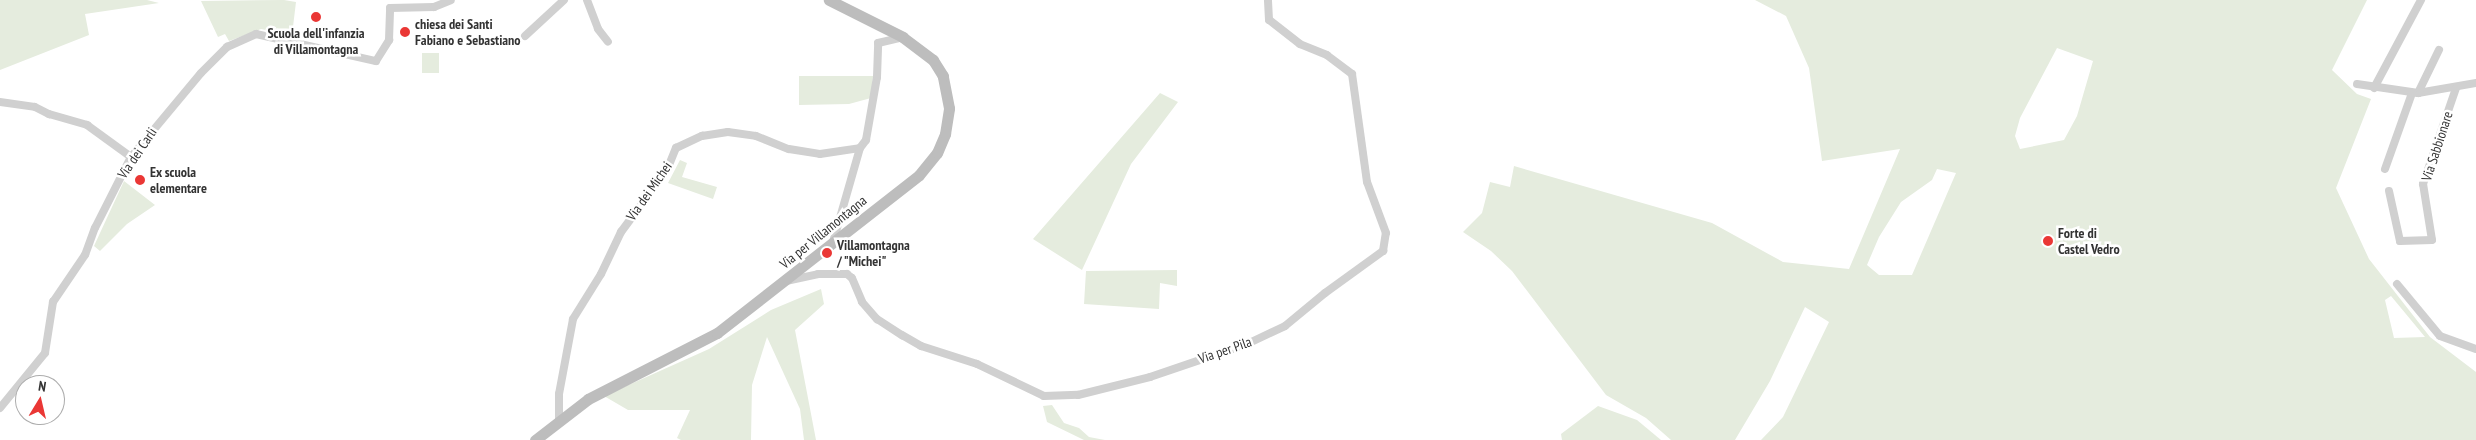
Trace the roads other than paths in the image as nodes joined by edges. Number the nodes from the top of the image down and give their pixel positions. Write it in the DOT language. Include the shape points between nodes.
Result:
graph roads {
  1 [pos="451,0"];
  2 [pos="564,0"];
  3 [pos="587,0"];
  4 [pos="829,0"];
  5 [pos="1268,0"];
  6 [pos="2421,0"];
  7 [pos="391,4"];
  8 [pos="525,36"];
  9 [pos="903,37"];
  10 [pos="608,42"];
  11 [pos="2439,50"];
  12 [pos="2476,83"];
  13 [pos="2357,84"];
  14 [pos="2374,88"];
  15 [pos="2456,88"];
  16 [pos="2415,93"];
  17 [pos="0,102"];
  18 [pos="860,148"];
  19 [pos="130,157"];
  20 [pos="2385,169"];
  21 [pos="2389,191"];
  22 [pos="832,244"];
  23 [pos="785,282"];
  24 [pos="2397,284"];
  25 [pos="2476,349"];
  26 [pos="0,408"];
  27 [pos="559,421"];
  28 [pos="535,440"];
  1 -- 7 [label="street" via="434,7"];
  2 -- 8 [label="street"];
  3 -- 10 [label="street" via="598,30"];
  4 -- 9 [label="street, Via per Villamontagna"];
  5 -- 23 [label="street, Via per Pila" via="1269,20 1300,44 1327,55 1352,74 1367,182 1386,233 1383,251 1325,292 1285,326 1150,378 1078,395 1044,396 978,364 921,346 902,335 877,319 862,302 852,278 847,274 818,274"];
  6 -- 14 [label="street"];
  7 -- 19 [label="street, Via dei Carli" via="389,40 376,61 256,34 223,51"];
  9 -- 18 [label="street" via="878,43 877,77 866,140"];
  9 -- 22 [label="street, Via per Villamontagna" via="920,48 943,76 949,108 945,134 937,153 919,175"];
  11 -- 16 [label="street"];
  12 -- 15 [label="street, Via Sabbionare"];
  13 -- 14 [label="street, Via Sabbionare"];
  14 -- 16 [label="street, Via Sabbionare"];
  15 -- 16 [label="street, Via Sabbionare"];
  15 -- 21 [label="street, Via Sabbionare" via="2423,184 2432,240 2400,241"];
  16 -- 20 [label="street"];
  17 -- 19 [label="street" via="36,107 87,125"];
  18 -- 22 [label="street"];
  18 -- 27 [label="street, Via dei Michei" via="820,154 789,149 756,136 728,132 702,136 676,148 668,170 621,232 573,319 559,394"];
  19 -- 26 [label="street, Via dei Carli" via="85,255 53,302 45,352"];
  22 -- 23 [label="street, Via per Villamontagna"];
  23 -- 27 [label="street, Via per Villamontagna" via="699,345 588,399"];
  24 -- 25 [label="street" via="2440,336"];
  27 -- 28 [label="street, Via per Villamontagna"];
}
